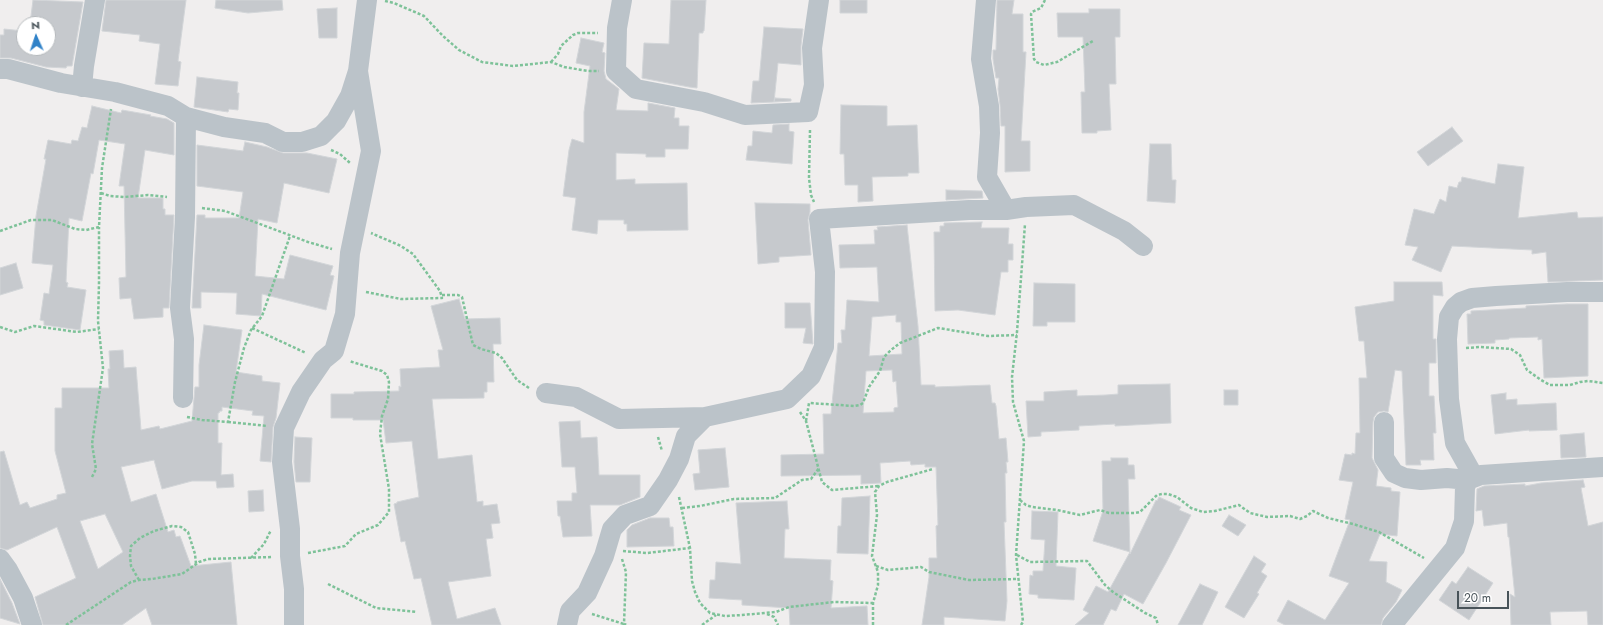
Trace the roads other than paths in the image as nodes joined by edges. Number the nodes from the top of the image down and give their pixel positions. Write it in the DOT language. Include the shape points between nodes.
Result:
graph roads {
  1 [pos="95,0"];
  2 [pos="375,0"];
  3 [pos="622,0"];
  4 [pos="819,0"];
  5 [pos="986,0"];
  6 [pos="0,69"];
  7 [pos="358,71"];
  8 [pos="82,87"];
  9 [pos="186,117"];
  10 [pos="1006,210"];
  11 [pos="1143,246"];
  12 [pos="1603,292"];
  13 [pos="546,393"];
  14 [pos="183,398"];
  15 [pos="705,418"];
  16 [pos="1384,422"];
  17 [pos="1603,467"];
  18 [pos="1471,479"];
  19 [pos="0,559"];
  20 [pos="1398,623"];
  21 [pos="32,625"];
  22 [pos="294,625"];
  23 [pos="567,625"];
  1 -- 8 [label="street"];
  2 -- 7 [label="street"];
  3 -- 4 [label="street" via="617,28 616,71 636,88 704,102 745,114 808,112 814,86 812,48"];
  5 -- 10 [label="street" via="981,59 989,106 987,177"];
  6 -- 8 [label="street"];
  7 -- 9 [label="street" via="350,96 336,121 321,136 302,142 283,142 265,133 224,127"];
  7 -- 22 [label="street" via="371,151 350,252 345,314 328,355 301,392 284,428 282,462 290,529"];
  8 -- 9 [label="street" via="115,92 168,106"];
  9 -- 14 [label="street" via="180,308 184,340"];
  10 -- 11 [label="street" via="1074,205 1124,231"];
  10 -- 15 [label="street" via="819,219 825,272 824,347 811,376 787,400"];
  12 -- 18 [label="street" via="1472,298 1455,307 1449,317 1449,399 1455,443"];
  13 -- 15 [label="street" via="576,397 619,419"];
  15 -- 23 [label="street" via="686,436 679,459 650,506 625,515 612,529 613,546 604,556 587,593 570,611"];
  16 -- 18 [label="street" via="1384,458 1394,473 1405,478 1421,480"];
  17 -- 18 [label="street" via="1502,473"];
  18 -- 20 [label="street" via="1465,487 1464,521 1455,548"];
  19 -- 21 [label="street" via="23,598"];
}
